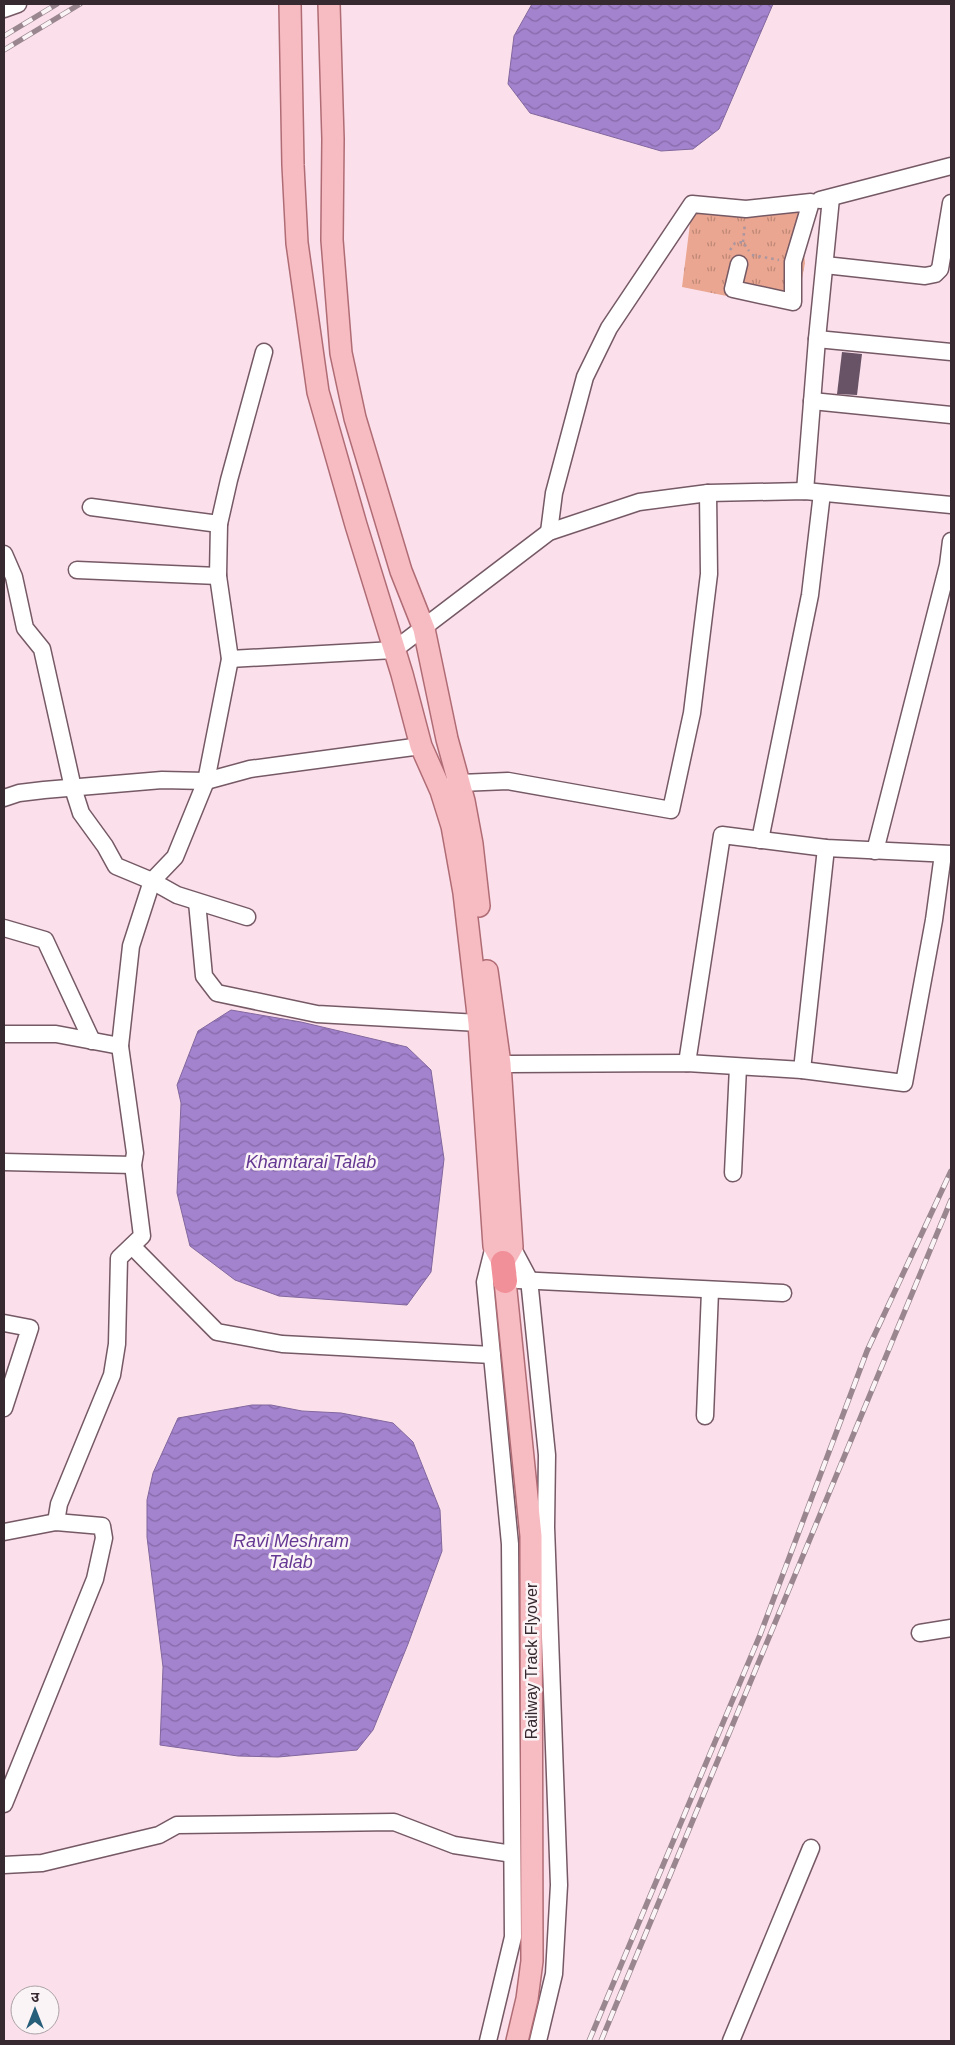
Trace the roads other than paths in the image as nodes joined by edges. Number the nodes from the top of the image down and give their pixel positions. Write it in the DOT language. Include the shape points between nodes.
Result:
graph roads {
  1 [pos="18,4"];
  2 [pos="290,4"];
  3 [pos="329,4"];
  4 [pos="4,9"];
  5 [pos="951,166"];
  6 [pos="831,198"];
  7 [pos="811,202"];
  8 [pos="951,203"];
  9 [pos="745,260"];
  10 [pos="825,265"];
  11 [pos="817,339"];
  12 [pos="264,352"];
  13 [pos="951,352"];
  14 [pos="812,401"];
  15 [pos="951,415"];
  16 [pos="804,491"];
  17 [pos="708,493"];
  18 [pos="822,493"];
  19 [pos="951,505"];
  20 [pos="91,507"];
  21 [pos="219,524"];
  22 [pos="549,532"];
  23 [pos="951,541"];
  24 [pos="4,554"];
  25 [pos="77,570"];
  26 [pos="218,576"];
  27 [pos="424,629"];
  28 [pos="394,650"];
  29 [pos="230,659"];
  30 [pos="421,746"];
  31 [pos="206,781"];
  32 [pos="450,787"];
  33 [pos="73,788"];
  34 [pos="4,798"];
  35 [pos="760,840"];
  36 [pos="826,848"];
  37 [pos="875,851"];
  38 [pos="947,854"];
  39 [pos="152,881"];
  40 [pos="197,902"];
  41 [pos="247,917"];
  42 [pos="4,928"];
  43 [pos="479,1023"];
  44 [pos="4,1034"];
  45 [pos="92,1041"];
  46 [pos="120,1046"];
  47 [pos="687,1063"];
  48 [pos="491,1064"];
  49 [pos="738,1068"];
  50 [pos="802,1070"];
  51 [pos="4,1162"];
  52 [pos="133,1165"];
  53 [pos="733,1173"];
  54 [pos="132,1246"];
  55 [pos="500,1264"];
  56 [pos="529,1280"];
  57 [pos="710,1290"];
  58 [pos="783,1293"];
  59 [pos="4,1323"];
  60 [pos="492,1355"];
  61 [pos="4,1408"];
  62 [pos="705,1416"];
  63 [pos="56,1522"];
  64 [pos="4,1532"];
  65 [pos="951,1628"];
  66 [pos="920,1633"];
  67 [pos="4,1804"];
  68 [pos="811,1848"];
  69 [pos="512,1854"];
  70 [pos="4,1865"];
  71 [pos="488,2041"];
  72 [pos="517,2041"];
  73 [pos="538,2041"];
  74 [pos="731,2041"];
  1 -- 4 [label="street"];
  2 -- 28 [label="main road" via="297,243 318,392"];
  3 -- 27 [label="main road" via="332,240 341,353 363,447 401,572"];
  5 -- 6 [label="street"];
  6 -- 7 [label="street"];
  6 -- 10 [label="street"];
  7 -- 9 [label="street" via="793,262 793,302 733,289"];
  7 -- 22 [label="street" via="746,209 692,204 609,328 585,377 554,493"];
  8 -- 10 [label="street" via="940,269 935,274 926,276"];
  10 -- 11 [label="street"];
  11 -- 13 [label="street"];
  11 -- 14 [label="street"];
  12 -- 21 [label="street"];
  14 -- 15 [label="street"];
  14 -- 16 [label="street"];
  16 -- 17 [label="street"];
  16 -- 18 [label="street"];
  17 -- 22 [label="street" via="639,502"];
  17 -- 32 [label="street" via="709,574 692,713 671,810 508,781"];
  18 -- 19 [label="street"];
  18 -- 35 [label="street" via="810,595"];
  20 -- 21 [label="street"];
  21 -- 26 [label="street"];
  22 -- 27 [label="street"];
  23 -- 37 [label="street" via="946,574"];
  24 -- 33 [label="street" via="14,577 25,628 42,649"];
  25 -- 26 [label="street"];
  26 -- 29 [label="street"];
  27 -- 28 [label="street"];
  27 -- 32 [label="main road" via="447,739"];
  28 -- 29 [label="street"];
  28 -- 30 [label="main road"];
  29 -- 31 [label="street"];
  30 -- 31 [label="street" via="250,769"];
  30 -- 32 [label="main road"];
  31 -- 33 [label="street" via="162,780"];
  31 -- 39 [label="street" via="175,857"];
  32 -- 43 [label="main road" via="452,826 464,893"];
  32 -- 48 [label="main road" via="472,844"];
  33 -- 34 [label="street"];
  33 -- 39 [label="street" via="81,813 116,866"];
  35 -- 36 [label="street"];
  35 -- 47 [label="street" via="722,835"];
  36 -- 37 [label="street"];
  36 -- 50 [label="street"];
  37 -- 38 [label="street"];
  38 -- 50 [label="street" via="904,1084"];
  39 -- 40 [label="street"];
  39 -- 46 [label="street" via="131,946"];
  40 -- 41 [label="street"];
  40 -- 43 [label="street" via="204,976 217,993 317,1014"];
  42 -- 45 [label="street" via="45,940"];
  43 -- 48 [label="main road"];
  44 -- 45 [label="street" via="56,1034"];
  45 -- 46 [label="street"];
  46 -- 52 [label="street" via="135,1153"];
  47 -- 48 [label="street"];
  47 -- 49 [label="street"];
  48 -- 55 [label="main road, Railway Track Flyover"];
  49 -- 50 [label="street"];
  49 -- 53 [label="street"];
  51 -- 52 [label="street"];
  52 -- 54 [label="street" via="142,1236"];
  54 -- 60 [label="street" via="217,1332 282,1344"];
  54 -- 63 [label="street" via="118,1258 117,1344 112,1375 59,1504"];
  55 -- 56 [label="street"];
  55 -- 56 [label="street"];
  55 -- 60 [label="street"];
  55 -- 72 [label="main road, Railway Track Flyover" via="531,1536 532,1961"];
  56 -- 57 [label="street"];
  56 -- 73 [label="street" via="547,1455 546,1527 559,1885 554,1974"];
  57 -- 58 [label="street"];
  57 -- 62 [label="street"];
  59 -- 61 [label="street" via="30,1328"];
  60 -- 69 [label="street" via="510,1544"];
  63 -- 64 [label="street"];
  63 -- 67 [label="street" via="102,1526 104,1538 95,1579"];
  65 -- 66 [label="street"];
  68 -- 74 [label="street"];
  69 -- 70 [label="street" via="454,1845 394,1822 177,1825 159,1835 42,1863"];
  69 -- 71 [label="street" via="513,1937"];
}
